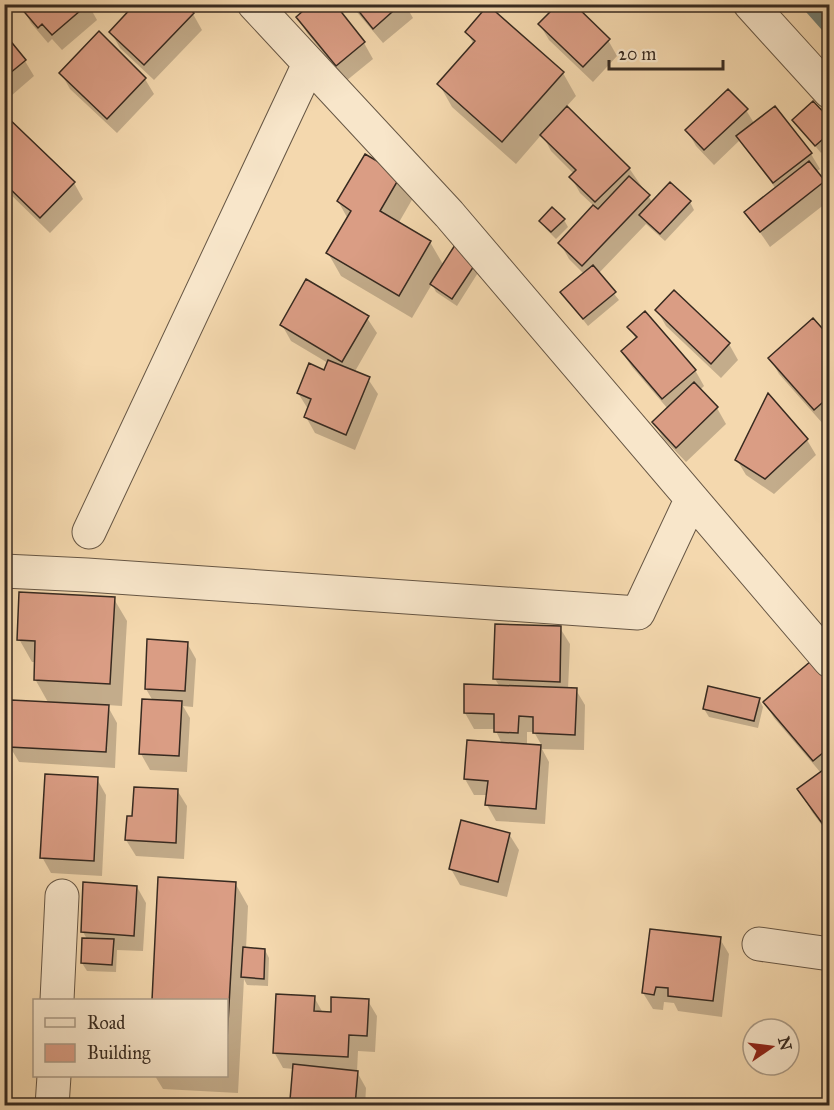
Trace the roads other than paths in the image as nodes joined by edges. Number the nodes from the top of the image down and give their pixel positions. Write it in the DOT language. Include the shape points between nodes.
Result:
graph roads {
  1 [pos="254,4"];
  2 [pos="750,4"];
  3 [pos="309,64"];
  4 [pos="830,92"];
  5 [pos="691,500"];
  6 [pos="89,532"];
  7 [pos="4,571"];
  8 [pos="830,661"];
  9 [pos="62,896"];
  10 [pos="759,944"];
  11 [pos="830,954"];
  12 [pos="57,999"];
  13 [pos="54,1077"];
  14 [pos="52,1106"];
  1 -- 3 [label="street"];
  2 -- 4 [label="street"];
  3 -- 5 [label="street" via="449,214"];
  3 -- 6 [label="street"];
  5 -- 7 [label="street" via="638,613"];
  5 -- 8 [label="street"];
  9 -- 12 [label="street"];
  10 -- 11 [label="street"];
  13 -- 14 [label="street"];
}
